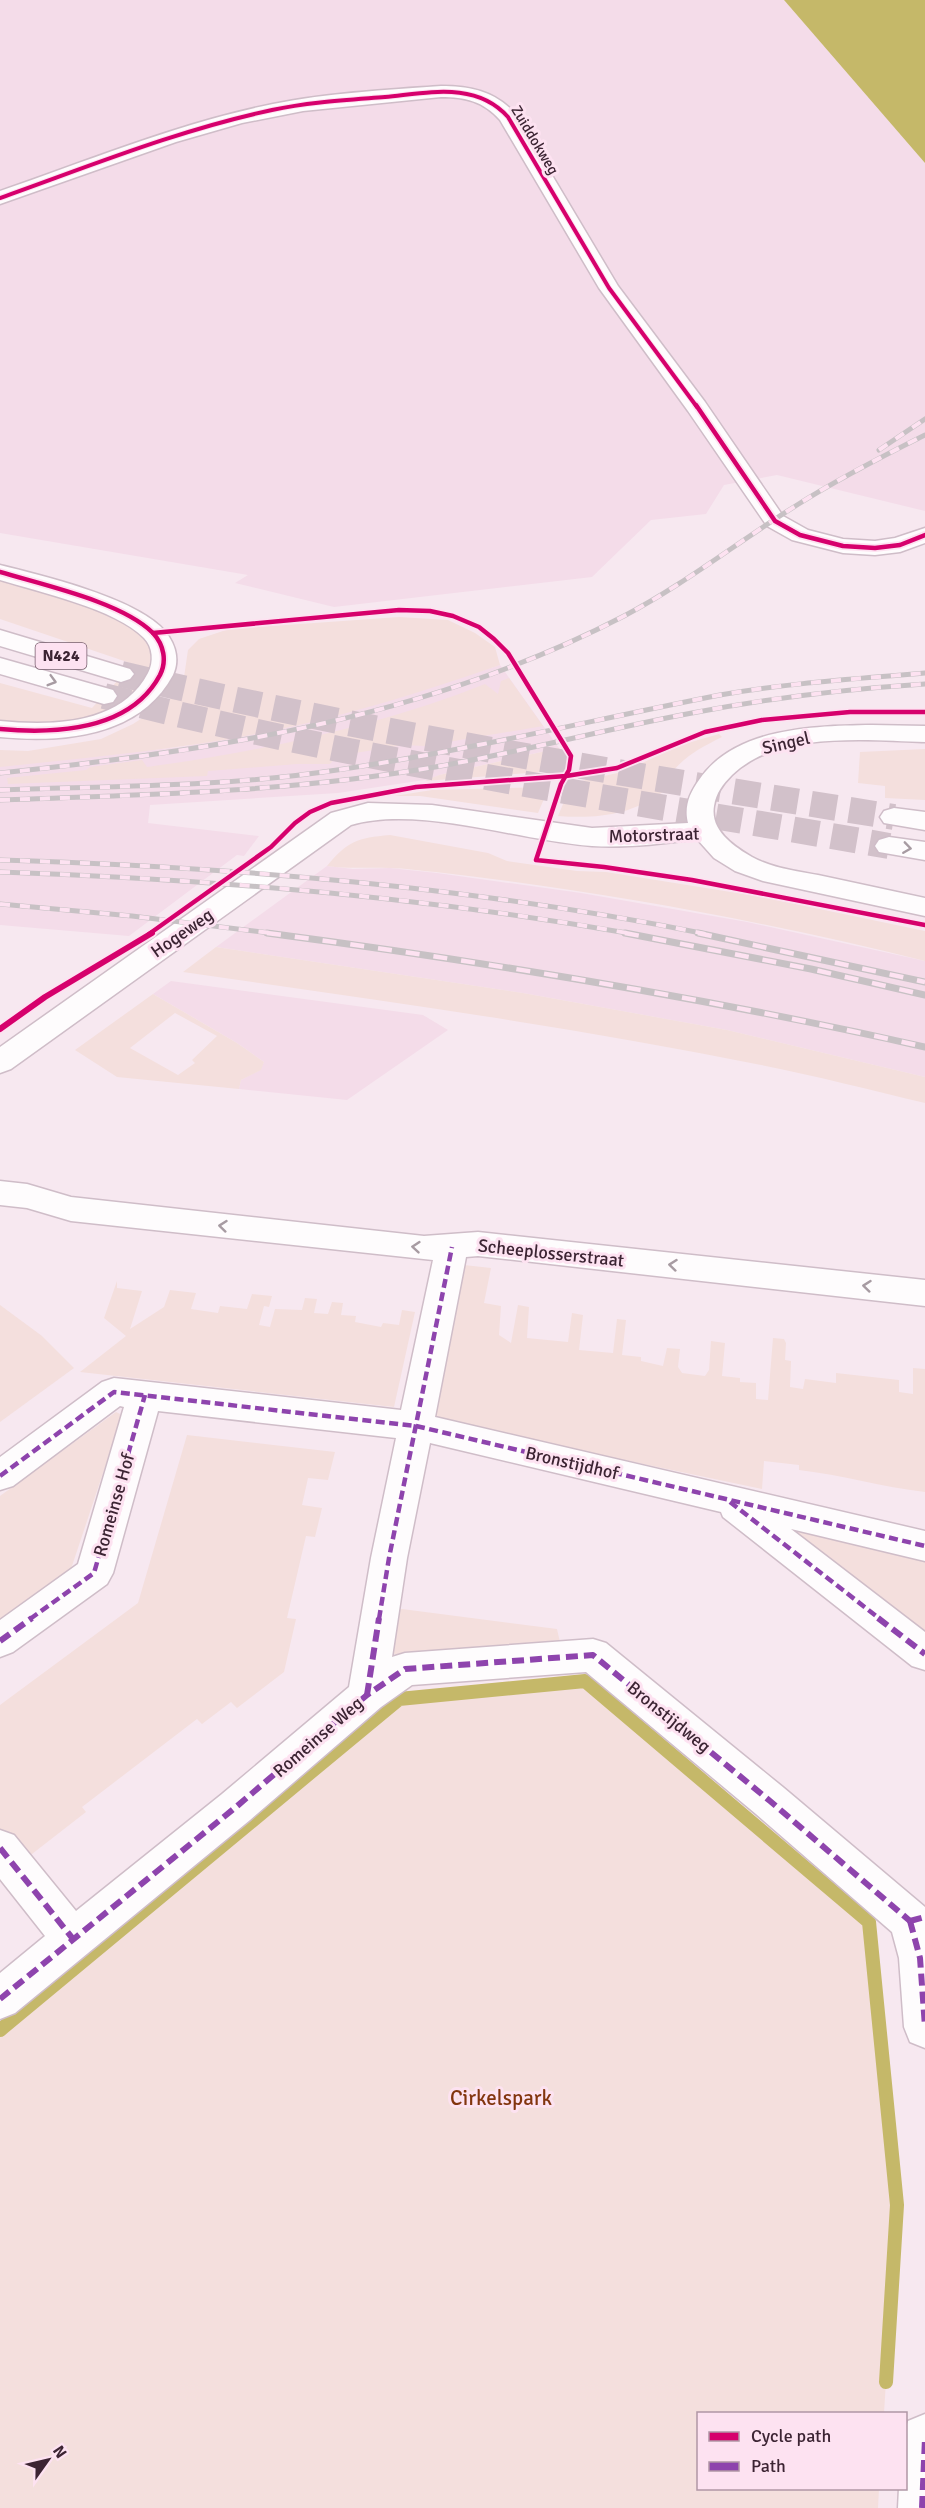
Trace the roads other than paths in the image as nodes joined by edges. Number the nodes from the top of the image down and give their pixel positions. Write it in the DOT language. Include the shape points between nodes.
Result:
graph roads {
  1 [pos="0,198"];
  2 [pos="925,535"];
  3 [pos="0,572"];
  4 [pos="0,638"];
  5 [pos="0,666"];
  6 [pos="121,674"];
  7 [pos="104,696"];
  8 [pos="0,729"];
  9 [pos="925,734"];
  10 [pos="368,811"];
  11 [pos="894,817"];
  12 [pos="925,821"];
  13 [pos="704,830"];
  14 [pos="889,846"];
  15 [pos="925,850"];
  16 [pos="925,907"];
  17 [pos="0,1062"];
  18 [pos="0,1193"];
  19 [pos="452,1247"];
  20 [pos="925,1293"];
  21 [pos="145,1395"];
  22 [pos="417,1426"];
  23 [pos="0,1476"];
  24 [pos="728,1500"];
  25 [pos="925,1546"];
  26 [pos="0,1641"];
  27 [pos="925,1654"];
  28 [pos="367,1695"];
  29 [pos="0,1848"];
  30 [pos="917,1919"];
  31 [pos="73,1939"];
  32 [pos="0,1999"];
  33 [pos="925,2027"];
  34 [pos="925,2438"];
  35 [pos="922,2508"];
  1 -- 2 [label="main road, Zuiddokweg" via="178,135 273,110 454,92 489,99 500,105 508,117 609,288 775,520 814,540 843,546 900,545"];
  3 -- 8 [label="main road" via="123,613 153,633 162,647 165,663 158,685 138,704 112,718 51,732"];
  4 -- 6 [label="main road, N424"];
  5 -- 7 [label="main road, N424, one-way"];
  9 -- 13 [label="main road, Singel" via="812,736 746,753 722,767 704,792 700,809"];
  10 -- 13 [label="main road, Motorstraat" via="432,813 592,837"];
  10 -- 17 [label="main road, Hogeweg" via="341,819"];
  11 -- 12 [label="main road"];
  13 -- 16 [label="main road, Motorstraat" via="724,852 773,875"];
  14 -- 15 [label="main road, one-way"];
  19 -- 18 [label="main road, Scheeplosserstraat, one-way" via="423,1248 70,1209 27,1196"];
  20 -- 19 [label="main road, Scheeplosserstraat, one-way" via="478,1244"];
  19 -- 22 [label="main road, Romeinse Weg"];
  21 -- 22 [label="main road"];
  21 -- 23 [label="main road" via="114,1392"];
  21 -- 26 [label="main road, Romeinse Hof" via="94,1572"];
  22 -- 24 [label="main road, Bronstijdhof"];
  22 -- 28 [label="main road, Romeinse Weg" via="389,1558"];
  24 -- 25 [label="main road, Bronstijdhof"];
  24 -- 27 [label="main road, Bronstijdhof"];
  28 -- 30 [label="main road, Bronstijdweg" via="405,1669 593,1655"];
  28 -- 31 [label="main road, Romeinse Weg"];
  29 -- 31 [label="main road"];
  30 -- 33 [label="main road"];
  31 -- 32 [label="main road, Romeinse Weg"];
  34 -- 35 [label="main road"];
}
